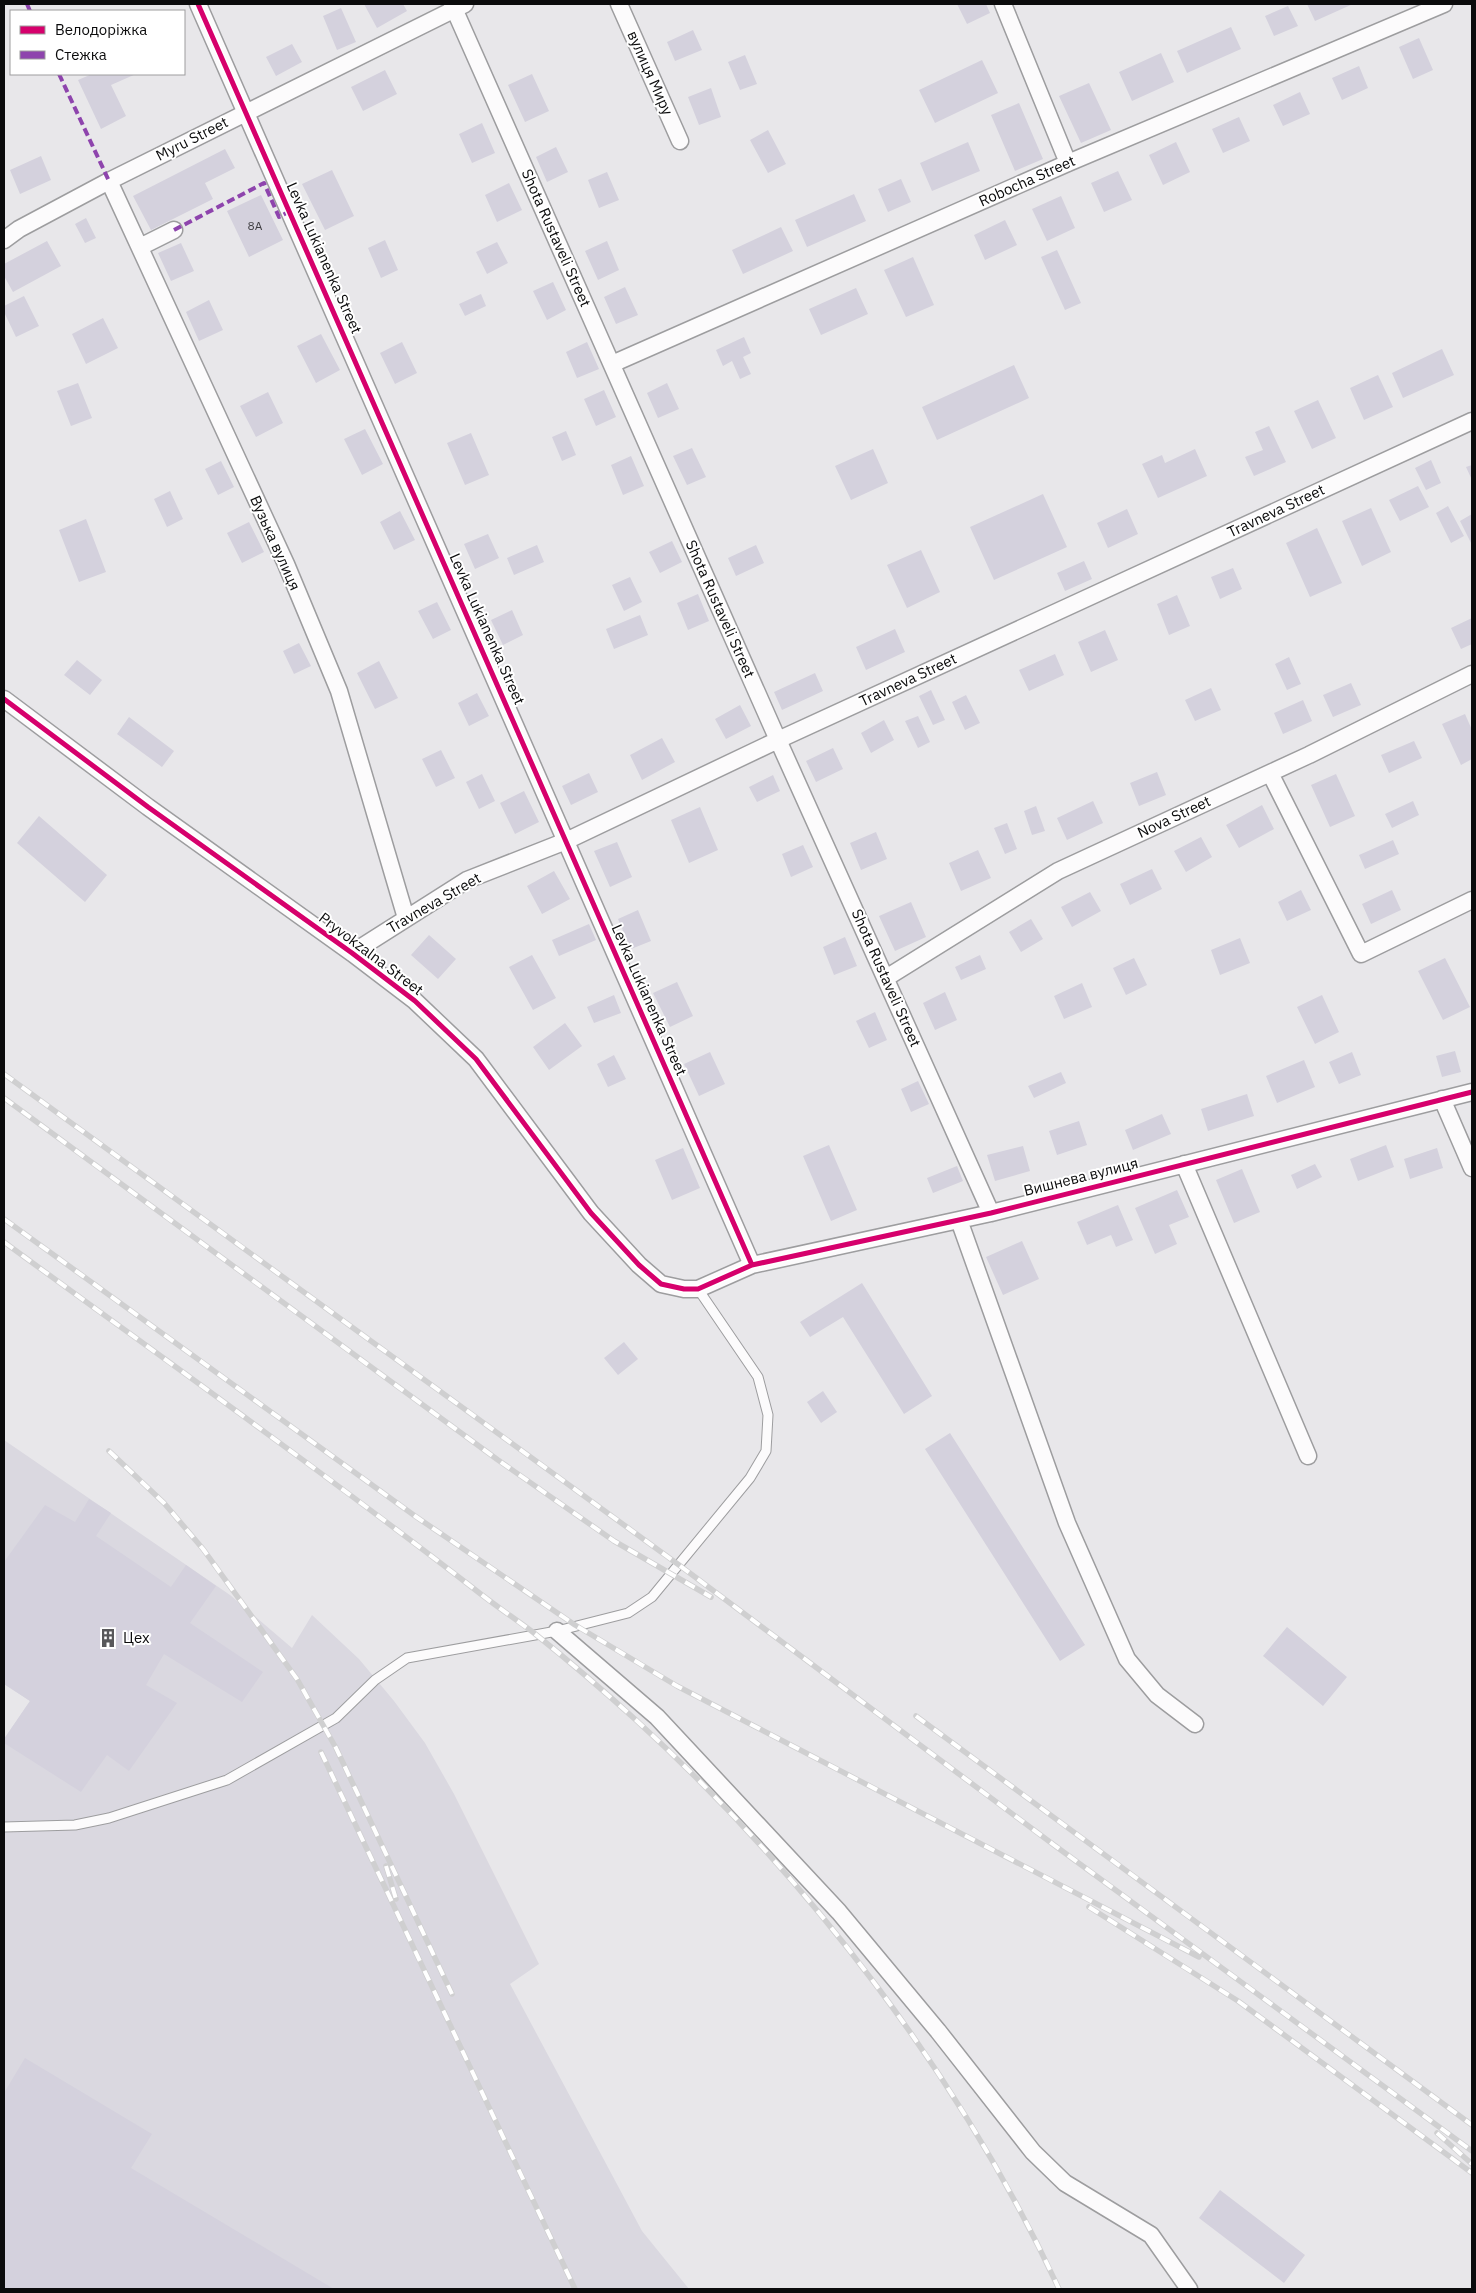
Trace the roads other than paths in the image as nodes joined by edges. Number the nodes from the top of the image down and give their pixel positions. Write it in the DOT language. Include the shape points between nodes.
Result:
graph roads {
  1 [pos="198,4"];
  2 [pos="619,4"];
  3 [pos="1003,4"];
  4 [pos="1444,4"];
  5 [pos="457,6"];
  6 [pos="246,111"];
  7 [pos="680,141"];
  8 [pos="1068,163"];
  9 [pos="109,181"];
  10 [pos="174,230"];
  11 [pos="4,240"];
  12 [pos="140,247"];
  13 [pos="612,364"];
  14 [pos="1472,421"];
  15 [pos="1472,674"];
  16 [pos="4,699"];
  17 [pos="778,740"];
  18 [pos="1270,774"];
  19 [pos="566,841"];
  20 [pos="1472,900"];
  21 [pos="406,918"];
  22 [pos="352,952"];
  23 [pos="886,978"];
  24 [pos="1472,1092"];
  25 [pos="1442,1099"];
  26 [pos="1184,1164"];
  27 [pos="1472,1168"];
  28 [pos="990,1213"];
  29 [pos="959,1220"];
  30 [pos="752,1265"];
  31 [pos="698,1289"];
  32 [pos="1308,1456"];
  33 [pos="557,1631"];
  34 [pos="1194,1724"];
  35 [pos="4,1827"];
  36 [pos="1189,2289"];
  1 -- 6 [label="street, Levka Lukianenka Street"];
  2 -- 7 [label="street, вулиця Миру"];
  3 -- 8 [label="street"];
  4 -- 8 [label="street, Robocha Street"];
  5 -- 6 [label="street, Myru Street"];
  5 -- 13 [label="street, Shota Rustaveli Street"];
  6 -- 9 [label="street, Myru Street"];
  6 -- 19 [label="street, Levka Lukianenka Street"];
  8 -- 13 [label="street, Robocha Street"];
  9 -- 11 [label="street, Myru Street" via="18,229"];
  9 -- 12 [label="street, Вузька вулиця"];
  10 -- 12 [label="street"];
  12 -- 21 [label="street, Вузька вулиця" via="286,564 339,692"];
  13 -- 17 [label="street, Shota Rustaveli Street"];
  14 -- 17 [label="street, Travneva Street"];
  15 -- 18 [label="street, Nova Street"];
  16 -- 22 [label="street, Pryvokzalna Street" via="148,807"];
  17 -- 19 [label="street, Travneva Street"];
  17 -- 23 [label="street, Shota Rustaveli Street"];
  18 -- 20 [label="street" via="1361,954"];
  18 -- 23 [label="street, Nova Street" via="1058,871"];
  19 -- 21 [label="street, Travneva Street" via="467,880"];
  19 -- 30 [label="street, Levka Lukianenka Street"];
  21 -- 22 [label="street, Travneva Street"];
  22 -- 31 [label="street, Pryvokzalna Street" via="415,1001 476,1059 591,1213 639,1266 661,1284"];
  23 -- 28 [label="street, Shota Rustaveli Street"];
  24 -- 25 [label="street, Вишнева вулиця"];
  25 -- 26 [label="street, Вишнева вулиця"];
  25 -- 27 [label="street"];
  26 -- 28 [label="street, Вишнева вулиця"];
  26 -- 32 [label="street"];
  28 -- 29 [label="street, Вишнева вулиця"];
  29 -- 30 [label="street, Вишнева вулиця"];
  29 -- 34 [label="street" via="1067,1523 1127,1659 1157,1695"];
  30 -- 31 [label="street, Вишнева вулиця"];
  31 -- 33 [label="lane" via="758,1377 768,1415 766,1451 750,1478 652,1597 628,1613"];
  33 -- 35 [label="lane" via="407,1658 375,1680 336,1718 227,1780 109,1818 75,1825"];
  33 -- 36 [label="street" via="657,1717 839,1912 1033,2152 1064,2183 1151,2235"];
}
